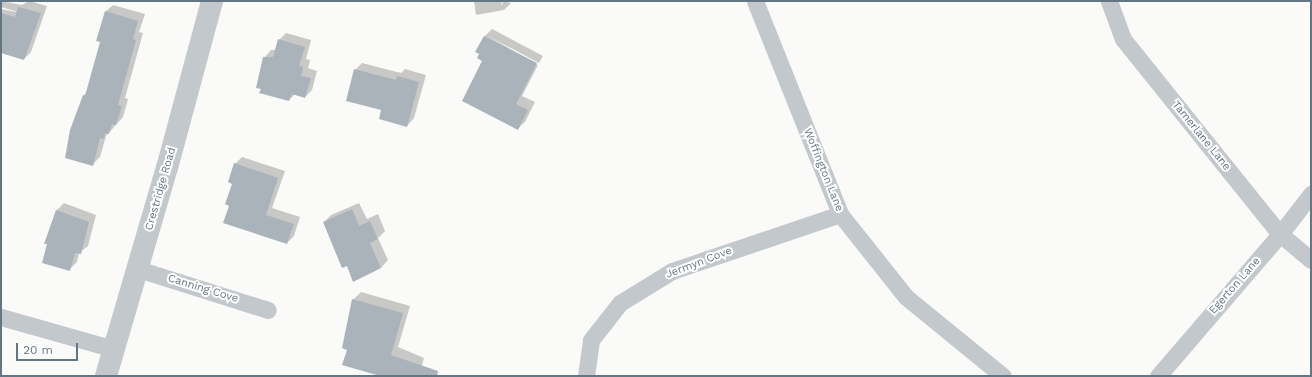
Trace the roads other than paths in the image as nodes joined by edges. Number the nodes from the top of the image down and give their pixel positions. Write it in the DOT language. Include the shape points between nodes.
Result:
graph roads {
  1 [pos="212,1"];
  2 [pos="755,1"];
  3 [pos="1109,1"];
  4 [pos="1311,194"];
  5 [pos="840,214"];
  6 [pos="1280,234"];
  7 [pos="1311,260"];
  8 [pos="138,269"];
  9 [pos="268,310"];
  10 [pos="1,317"];
  11 [pos="114,349"];
  12 [pos="106,376"];
  13 [pos="586,376"];
  14 [pos="1002,376"];
  15 [pos="1158,376"];
  1 -- 8 [label="street, Crestridge Road"];
  2 -- 5 [label="street, Woffington Lane"];
  3 -- 6 [label="street, Tamerlane Lane" via="1123,39"];
  4 -- 6 [label="street, Egerton Lane"];
  5 -- 13 [label="street, Jermyn Cove" via="672,271 620,303 591,340"];
  5 -- 14 [label="street, Woffington Lane" via="906,297"];
  6 -- 7 [label="street, Tamerlane Lane"];
  6 -- 15 [label="street, Egerton Lane"];
  8 -- 9 [label="street, Canning Cove"];
  8 -- 11 [label="street, Crestridge Road"];
  10 -- 11 [label="street"];
  11 -- 12 [label="street, Crestridge Road"];
}
